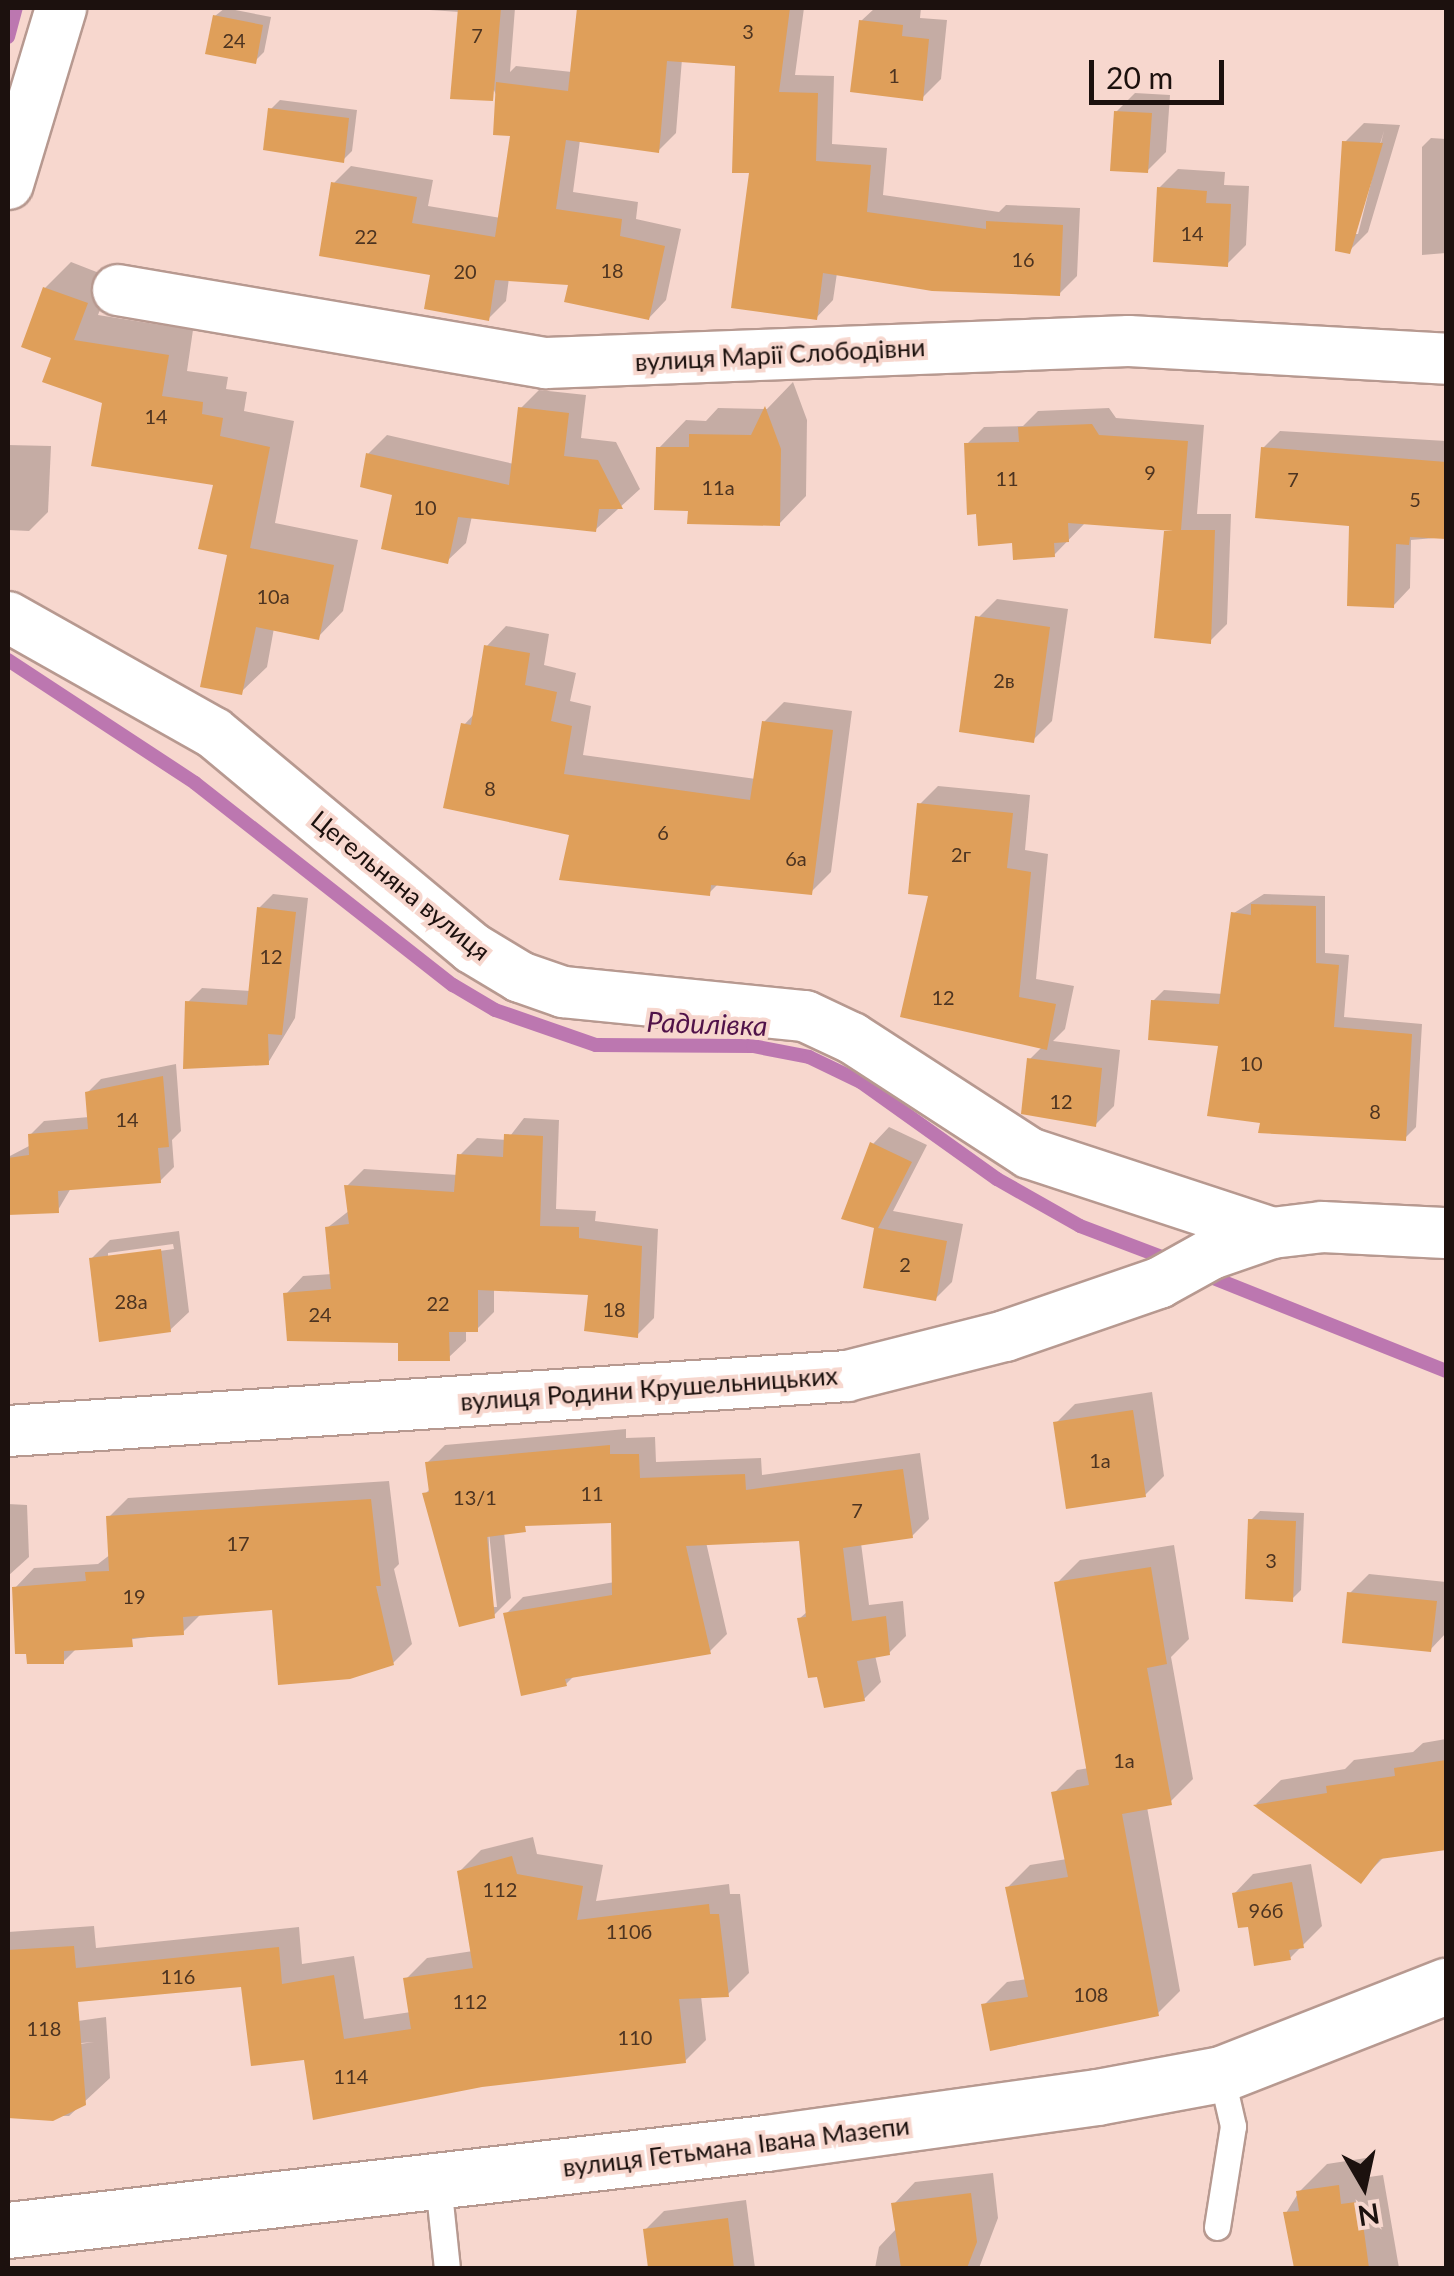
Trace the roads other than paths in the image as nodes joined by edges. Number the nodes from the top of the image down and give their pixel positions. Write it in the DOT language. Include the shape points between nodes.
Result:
graph roads {
  1 [pos="61,8"];
  2 [pos="8,184"];
  3 [pos="118,290"];
  4 [pos="1446,359"];
  5 [pos="8,617"];
  6 [pos="1272,1233"];
  7 [pos="1446,1234"];
  8 [pos="8,1432"];
  9 [pos="1446,1986"];
  10 [pos="1222,2074"];
  11 [pos="438,2183"];
  12 [pos="1217,2227"];
  13 [pos="8,2230"];
  14 [pos="447,2268"];
  1 -- 2 [label="street"];
  3 -- 4 [label="street, вулиця Марії Слободівни" via="546,362 844,346 1129,341"];
  5 -- 6 [label="street, Цегельняна вулиця" via="214,733 472,948 520,978 563,992 805,1016 852,1038 1030,1153"];
  6 -- 7 [label="street, вулиця Родини Крушельницьких" via="1338,1227"];
  6 -- 8 [label="street, вулиця Родини Крушельницьких" via="1211,1254 1159,1284 1005,1336 848,1376"];
  9 -- 10 [label="main road, вулиця Гетьмана Івана Мазепи"];
  10 -- 11 [label="main road, вулиця Гетьмана Івана Мазепи" via="844,2132"];
  10 -- 12 [label="lane" via="1233,2126"];
  11 -- 13 [label="main road, вулиця Гетьмана Івана Мазепи"];
  11 -- 14 [label="lane"];
}
